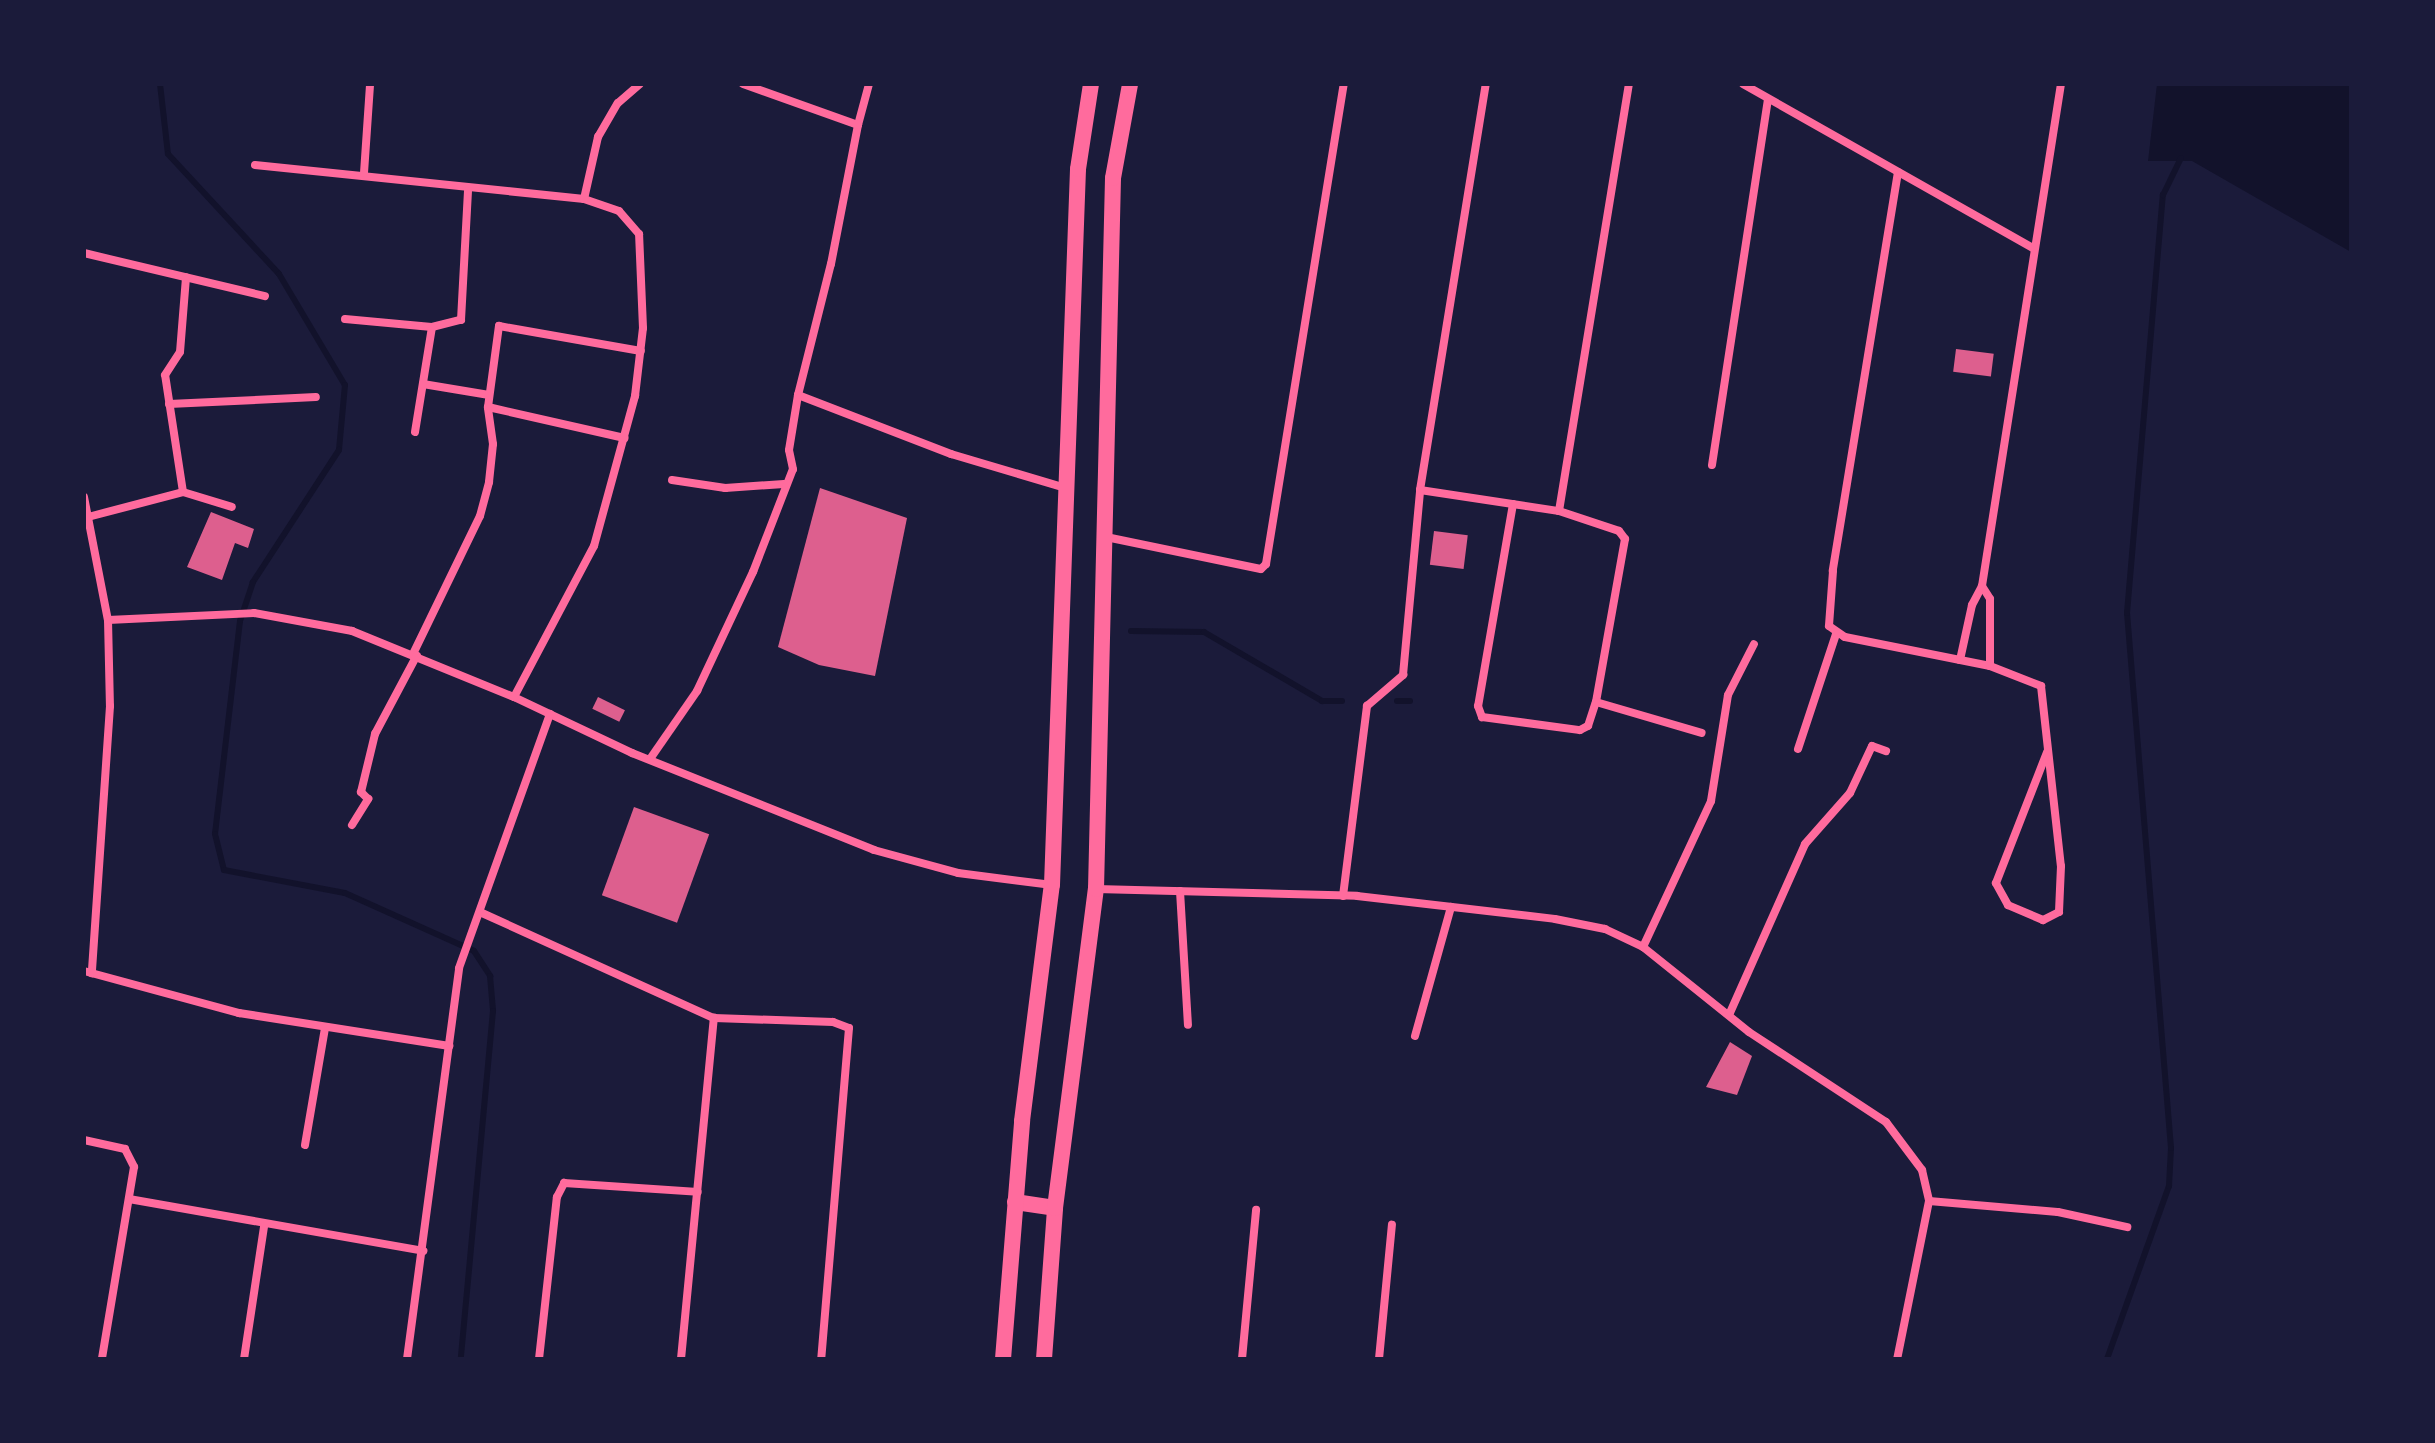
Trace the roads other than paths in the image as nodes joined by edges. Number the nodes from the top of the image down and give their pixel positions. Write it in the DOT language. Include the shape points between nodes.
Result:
graph roads {
  1 [pos="370,84"];
  2 [pos="640,84"];
  3 [pos="743,84"];
  4 [pos="869,84"];
  5 [pos="1091,84"];
  6 [pos="1130,84"];
  7 [pos="1344,84"];
  8 [pos="1486,84"];
  9 [pos="1629,84"];
  10 [pos="1743,84"];
  11 [pos="2061,84"];
  12 [pos="1768,99"];
  13 [pos="858,125"];
  14 [pos="255,165"];
  15 [pos="1898,172"];
  16 [pos="364,173"];
  17 [pos="468,191"];
  18 [pos="584,199"];
  19 [pos="2033,248"];
  20 [pos="84,253"];
  21 [pos="186,277"];
  22 [pos="265,296"];
  23 [pos="345,319"];
  24 [pos="432,327"];
  25 [pos="641,351"];
  26 [pos="423,384"];
  27 [pos="489,395"];
  28 [pos="798,395"];
  29 [pos="316,397"];
  30 [pos="169,404"];
  31 [pos="488,407"];
  32 [pos="415,432"];
  33 [pos="625,438"];
  34 [pos="1712,465"];
  35 [pos="672,480"];
  36 [pos="784,484"];
  37 [pos="1066,488"];
  38 [pos="1420,490"];
  39 [pos="183,492"];
  40 [pos="84,497"];
  41 [pos="1513,504"];
  42 [pos="232,507"];
  43 [pos="1559,511"];
  44 [pos="88,517"];
  45 [pos="1106,537"];
  46 [pos="1982,586"];
  47 [pos="108,620"];
  48 [pos="1836,634"];
  49 [pos="1754,644"];
  50 [pos="415,654"];
  51 [pos="1960,660"];
  52 [pos="1990,666"];
  53 [pos="514,697"];
  54 [pos="1596,702"];
  55 [pos="550,714"];
  56 [pos="1702,733"];
  57 [pos="1798,749"];
  58 [pos="1886,751"];
  59 [pos="2047,752"];
  60 [pos="650,759"];
  61 [pos="352,825"];
  62 [pos="1052,885"];
  63 [pos="1096,889"];
  64 [pos="1180,891"];
  65 [pos="1343,896"];
  66 [pos="1451,907"];
  67 [pos="482,913"];
  68 [pos="1643,947"];
  69 [pos="88,972"];
  70 [pos="1729,1015"];
  71 [pos="714,1018"];
  72 [pos="1188,1025"];
  73 [pos="325,1028"];
  74 [pos="1415,1036"];
  75 [pos="449,1046"];
  76 [pos="84,1140"];
  77 [pos="305,1145"];
  78 [pos="698,1192"];
  79 [pos="129,1199"];
  80 [pos="1929,1201"];
  81 [pos="1015,1202"];
  82 [pos="1055,1208"];
  83 [pos="1256,1210"];
  84 [pos="1392,1225"];
  85 [pos="264,1227"];
  86 [pos="2127,1227"];
  87 [pos="423,1251"];
  88 [pos="102,1359"];
  89 [pos="244,1359"];
  90 [pos="407,1359"];
  91 [pos="539,1359"];
  92 [pos="681,1359"];
  93 [pos="821,1359"];
  94 [pos="1003,1359"];
  95 [pos="1044,1359"];
  96 [pos="1242,1359"];
  97 [pos="1379,1359"];
  98 [pos="1897,1359"];
  1 -- 16 [label="street"];
  2 -- 18 [label="street" via="618,103 598,137"];
  3 -- 13 [label="street"];
  4 -- 13 [label="street"];
  5 -- 37 [label="main road" via="1078,169"];
  6 -- 45 [label="main road" via="1113,178"];
  7 -- 45 [label="street" via="1266,564 1261,569"];
  8 -- 38 [label="street"];
  9 -- 43 [label="street"];
  10 -- 12 [label="street"];
  11 -- 19 [label="street"];
  12 -- 15 [label="street"];
  12 -- 34 [label="street"];
  13 -- 28 [label="street"];
  14 -- 16 [label="street"];
  15 -- 19 [label="street"];
  15 -- 48 [label="street" via="1843,504 1828,622"];
  16 -- 17 [label="street"];
  17 -- 18 [label="street"];
  17 -- 24 [label="street" via="461,320"];
  18 -- 25 [label="street" via="619,211 639,234 644,287"];
  19 -- 46 [label="street"];
  20 -- 21 [label="street"];
  21 -- 22 [label="street"];
  21 -- 30 [label="street" via="180,352 165,375"];
  23 -- 24 [label="street"];
  24 -- 26 [label="street"];
  25 -- 27 [label="street" via="500,325"];
  25 -- 33 [label="street"];
  26 -- 27 [label="street"];
  26 -- 32 [label="street"];
  27 -- 31 [label="street"];
  28 -- 36 [label="street" via="789,450 793,467"];
  28 -- 37 [label="street" via="951,454"];
  29 -- 30 [label="street"];
  30 -- 39 [label="street"];
  31 -- 33 [label="street"];
  31 -- 50 [label="street" via="492,462 480,516"];
  33 -- 53 [label="street" via="594,546"];
  35 -- 36 [label="street" via="725,488"];
  36 -- 60 [label="street" via="753,572 697,691"];
  37 -- 62 [label="main road"];
  38 -- 41 [label="street"];
  38 -- 65 [label="street" via="1401,681 1367,706"];
  39 -- 42 [label="street"];
  39 -- 44 [label="street"];
  40 -- 44 [label="street"];
  41 -- 43 [label="street"];
  41 -- 54 [label="street" via="1478,706 1482,717 1580,730 1588,726"];
  43 -- 54 [label="street" via="1609,527 1625,539"];
  44 -- 47 [label="street"];
  45 -- 63 [label="main road"];
  46 -- 51 [label="street" via="1972,605"];
  46 -- 52 [label="street" via="1990,599"];
  47 -- 50 [label="street" via="254,613 352,631"];
  47 -- 69 [label="street" via="110,706"];
  48 -- 51 [label="street"];
  48 -- 57 [label="street"];
  49 -- 68 [label="street" via="1728,695 1711,801"];
  50 -- 53 [label="street"];
  50 -- 61 [label="street" via="375,734 361,792 368,799"];
  51 -- 52 [label="street"];
  52 -- 59 [label="street" via="2041,686"];
  53 -- 55 [label="street"];
  54 -- 56 [label="street"];
  55 -- 60 [label="street"];
  55 -- 67 [label="street"];
  58 -- 70 [label="street" via="1872,746 1850,793 1805,844"];
  59 -- 59 [label="street" via="2061,899 2055,918 2043,920 2008,905 1996,883"];
  60 -- 62 [label="street" via="874,850 958,873"];
  62 -- 81 [label="main road"];
  63 -- 64 [label="street"];
  63 -- 82 [label="main road"];
  64 -- 65 [label="street"];
  64 -- 72 [label="street"];
  65 -- 66 [label="street"];
  66 -- 68 [label="street" via="1591,926"];
  66 -- 74 [label="street"];
  67 -- 71 [label="street"];
  67 -- 75 [label="street" via="462,958"];
  68 -- 70 [label="street"];
  69 -- 73 [label="street" via="216,1008"];
  70 -- 80 [label="street" via="1886,1122 1922,1170"];
  71 -- 78 [label="street"];
  71 -- 93 [label="street" via="833,1022 852,1035"];
  73 -- 75 [label="street"];
  73 -- 77 [label="street"];
  75 -- 87 [label="street"];
  76 -- 79 [label="street" via="129,1152 134,1167"];
  78 -- 91 [label="street" via="564,1183 557,1197"];
  78 -- 92 [label="street"];
  79 -- 85 [label="street"];
  79 -- 88 [label="street"];
  80 -- 86 [label="street" via="2058,1212"];
  80 -- 98 [label="street"];
  81 -- 82 [label="main road"];
  81 -- 94 [label="main road"];
  82 -- 95 [label="main road"];
  83 -- 96 [label="street"];
  84 -- 97 [label="street"];
  85 -- 87 [label="street"];
  85 -- 89 [label="street"];
  87 -- 90 [label="street"];
}
